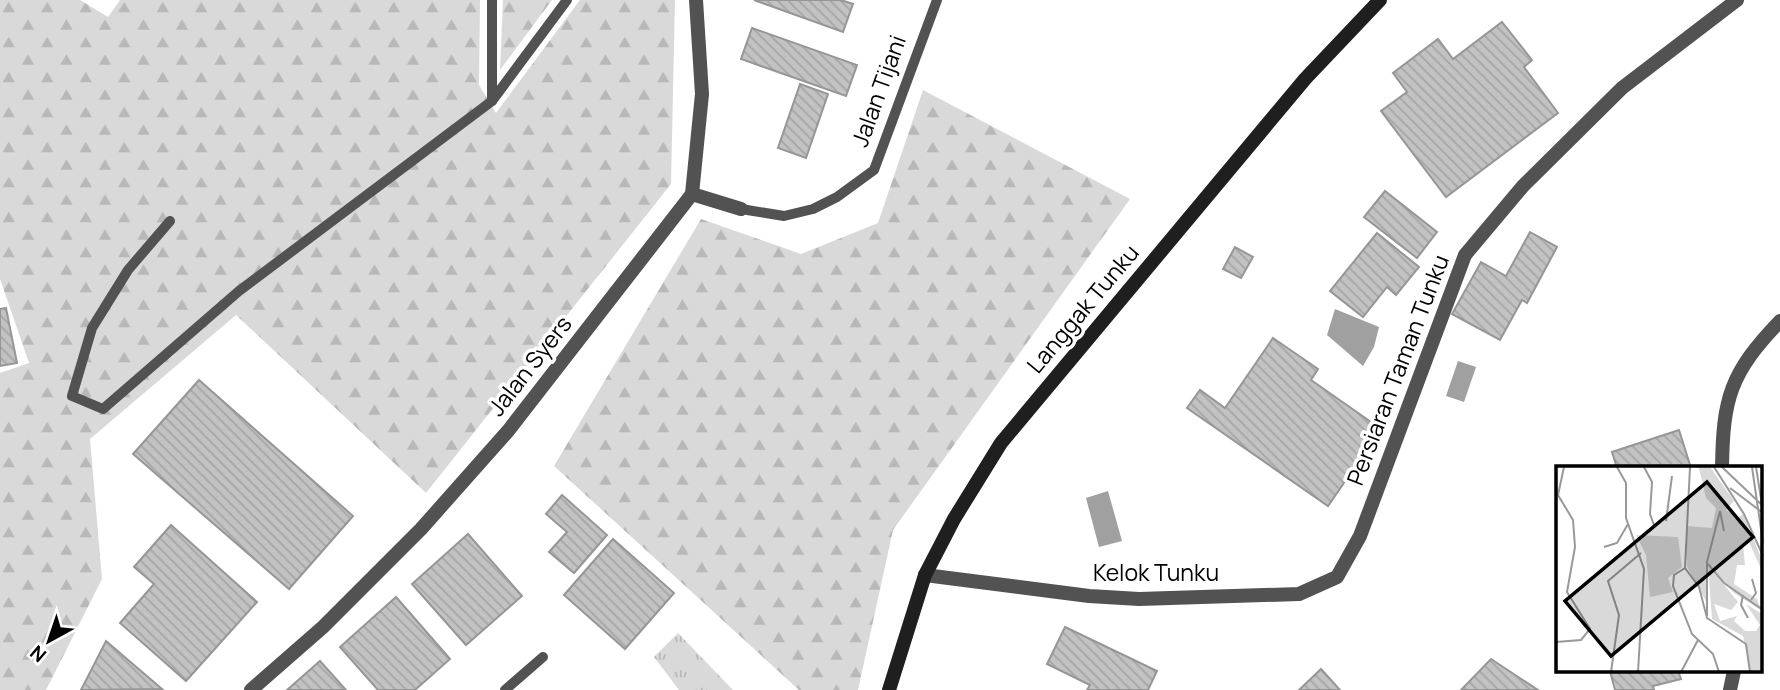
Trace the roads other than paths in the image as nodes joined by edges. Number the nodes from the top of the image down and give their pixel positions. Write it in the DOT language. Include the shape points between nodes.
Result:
graph roads {
  1 [pos="492,0"];
  2 [pos="567,0"];
  3 [pos="696,0"];
  4 [pos="937,0"];
  5 [pos="1380,0"];
  6 [pos="1737,0"];
  7 [pos="492,101"];
  8 [pos="692,194"];
  9 [pos="741,209"];
  10 [pos="170,221"];
  11 [pos="1780,321"];
  12 [pos="1722,466"];
  13 [pos="1360,536"];
  14 [pos="925,575"];
  15 [pos="543,657"];
  16 [pos="1734,672"];
  17 [pos="251,690"];
  18 [pos="505,690"];
  19 [pos="889,690"];
  20 [pos="1730,690"];
  1 -- 7 [label="lane"];
  2 -- 7 [label="lane"];
  3 -- 8 [label="street" via="702,94"];
  4 -- 9 [label="lane, Jalan Tijani" via="874,170 813,209 784,216"];
  5 -- 14 [label="street, Langgak Tunku" via="1305,79 1001,443"];
  6 -- 13 [label="street, Persiaran Taman Tunku" via="1622,88 1523,186 1465,255"];
  7 -- 10 [label="lane" via="239,291 103,409 72,396 92,328 128,270"];
  8 -- 9 [label="street, Jalan Tijani"];
  8 -- 17 [label="street, Jalan Syers" via="508,431 430,519 323,627"];
  11 -- 12 [label="street" via="1748,357 1731,386 1723,416"];
  13 -- 14 [label="street, Kelok Tunku" via="1337,577 1299,594 1139,599"];
  14 -- 19 [label="street, Langgak Tunku"];
  15 -- 18 [label="lane"];
  16 -- 20 [label="street"];
}
